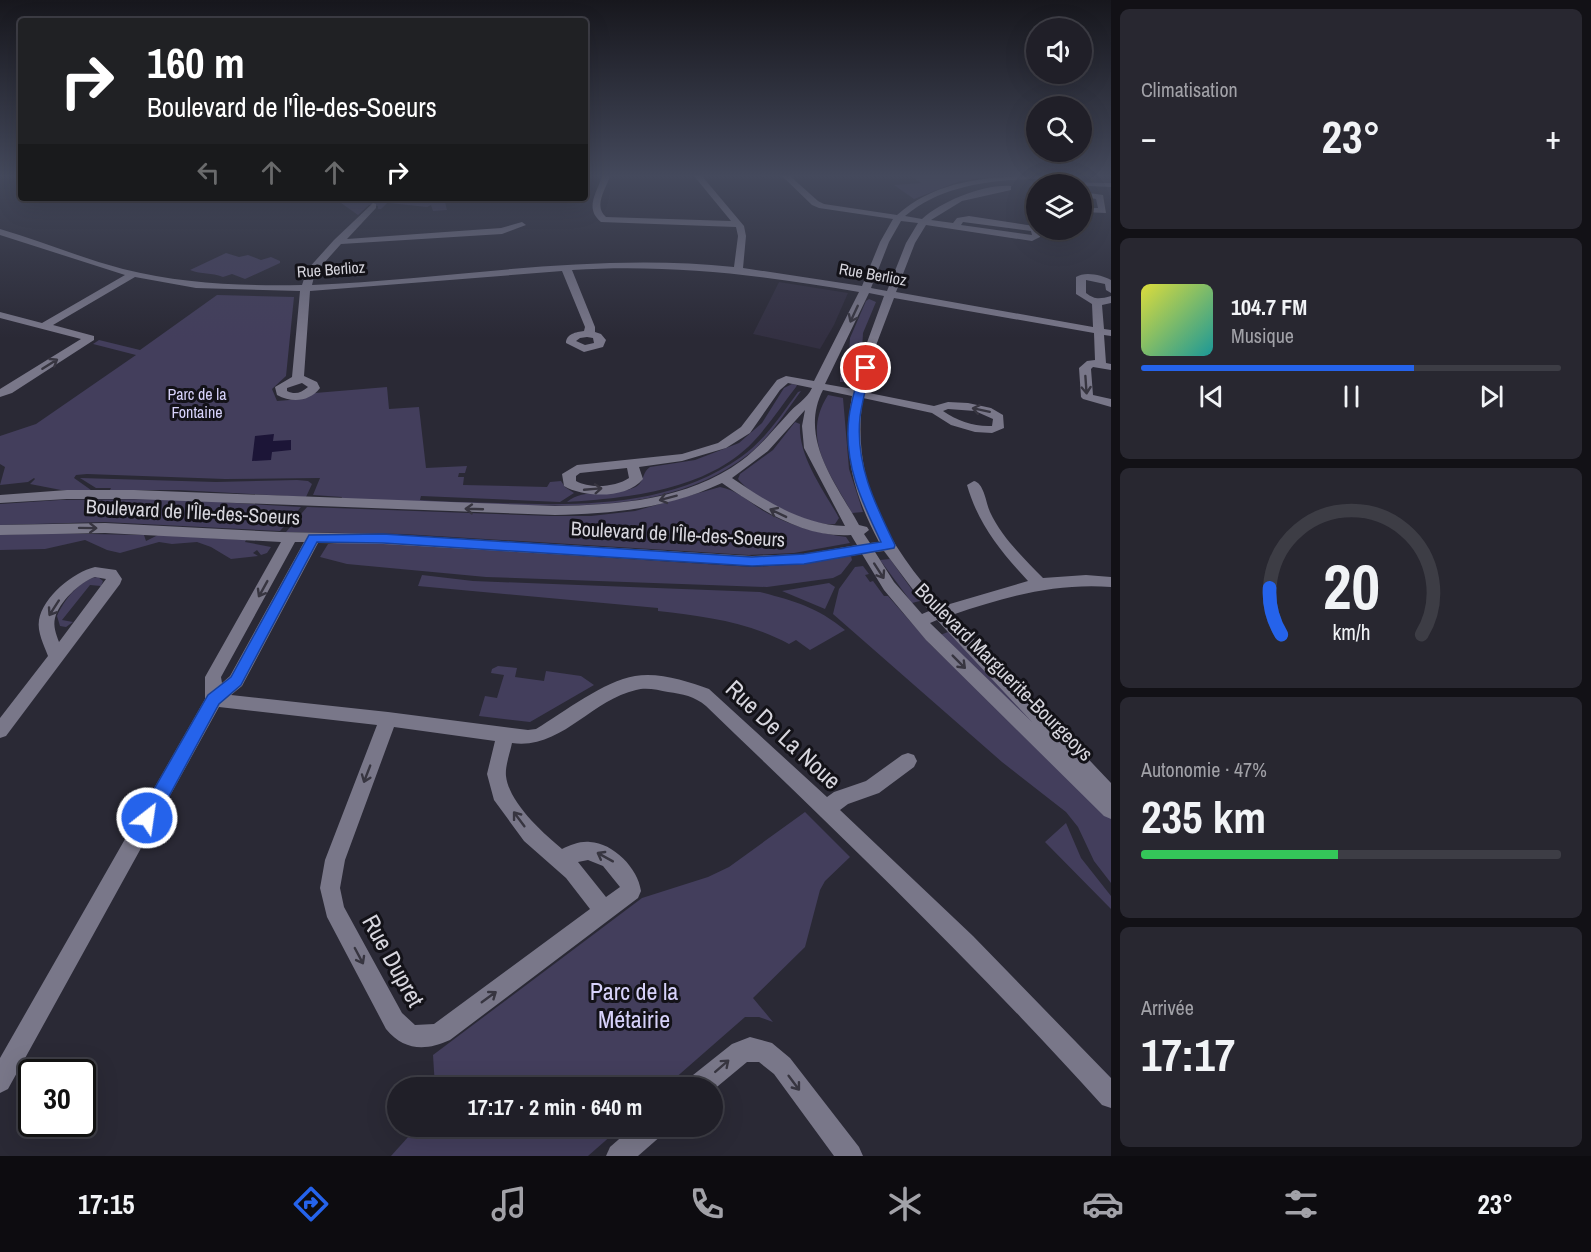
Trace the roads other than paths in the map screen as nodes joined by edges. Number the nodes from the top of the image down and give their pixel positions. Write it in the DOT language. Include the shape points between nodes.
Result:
graph roads {
  1 [pos="350,230"];
  2 [pos="506,230"];
  3 [pos="740,230"];
  4 [pos="892,230"];
  5 [pos="919,230"];
  6 [pos="980,230"];
  7 [pos="1035,230"];
  8 [pos="1,233"];
  9 [pos="338,242"];
  10 [pos="566,268"];
  11 [pos="738,269"];
  12 [pos="132,275"];
  13 [pos="306,288"];
  14 [pos="865,290"];
  15 [pos="1111,290"];
  16 [pos="891,294"];
  17 [pos="1111,299"];
  18 [pos="1097,302"];
  19 [pos="0,315"];
  20 [pos="44,326"];
  21 [pos="1099,331"];
  22 [pos="1111,333"];
  23 [pos="590,334"];
  24 [pos="1106,366"];
  25 [pos="298,379"];
  26 [pos="816,390"];
  27 [pos="0,393"];
  28 [pos="859,394"];
  29 [pos="1111,404"];
  30 [pos="936,410"];
  31 [pos="632,463"];
  32 [pos="723,478"];
  33 [pos="974,485"];
  34 [pos="0,499"];
  35 [pos="879,528"];
  36 [pos="0,530"];
  37 [pos="855,531"];
  38 [pos="291,537"];
  39 [pos="313,538"];
  40 [pos="889,545"];
  41 [pos="865,548"];
  42 [pos="1038,582"];
  43 [pos="1111,582"];
  44 [pos="940,613"];
  45 [pos="918,621"];
  46 [pos="56,656"];
  47 [pos="214,700"];
  48 [pos="388,719"];
  49 [pos="0,731"];
  50 [pos="505,736"];
  51 [pos="908,761"];
  52 [pos="1111,796"];
  53 [pos="825,810"];
  54 [pos="1111,810"];
  55 [pos="561,860"];
  56 [pos="604,912"];
  57 [pos="710,1077"];
  58 [pos="0,1081"];
  59 [pos="1111,1096"];
  60 [pos="641,1137"];
  61 [pos="619,1156"];
  62 [pos="850,1156"];
  1 -- 9 [label="street"];
  2 -- 9 [label="street"];
  3 -- 11 [label="street"];
  4 -- 14 [label="street, Boulevard de l'Île-des-Soeurs"];
  5 -- 16 [label="street"];
  6 -- 7 [label="street" via="1032,238 1036,237"];
  8 -- 12 [label="street, Rue Berlioz"];
  9 -- 13 [label="street" via="312,269"];
  10 -- 11 [label="street, Rue Berlioz" via="656,264"];
  10 -- 13 [label="street, Rue Berlioz"];
  10 -- 23 [label="street"];
  11 -- 14 [label="street, Rue Berlioz"];
  12 -- 13 [label="street, Rue Berlioz" via="216,287"];
  12 -- 20 [label="street"];
  13 -- 25 [label="street"];
  14 -- 16 [label="street, Rue Berlioz"];
  14 -- 26 [label="street, Boulevard de l'Île-des-Soeurs, one-way"];
  15 -- 18 [label="street" via="1107,280 1081,277 1082,295"];
  16 -- 21 [label="street, Rue Berlioz"];
  16 -- 28 [label="street" via="874,336"];
  17 -- 18 [label="street"];
  18 -- 21 [label="street"];
  19 -- 20 [label="street"];
  27 -- 20 [label="street, one-way" via="90,339"];
  21 -- 22 [label="street, Rue Berlioz"];
  21 -- 24 [label="street"];
  24 -- 29 [label="street, one-way" via="1085,366 1087,395"];
  26 -- 28 [label="street"];
  26 -- 31 [label="street" via="790,379 782,381 749,428 717,448"];
  26 -- 32 [label="street, Boulevard de l'Île-des-Soeurs" via="764,450"];
  26 -- 37 [label="street, Boulevard Marguerite-Bourgeoys" via="808,426 810,448"];
  28 -- 30 [label="street"];
  28 -- 35 [label="street" via="853,451"];
  32 -- 34 [label="street, Boulevard de l'Île-des-Soeurs, one-way" via="650,502 575,511 159,494"];
  37 -- 32 [label="street, one-way" via="820,528 789,518"];
  33 -- 42 [label="street" via="993,532"];
  35 -- 37 [label="street"];
  35 -- 40 [label="street"];
  36 -- 38 [label="street, Boulevard de l'Île-des-Soeurs, one-way" via="105,528"];
  37 -- 41 [label="street, Boulevard Marguerite-Bourgeoys"];
  38 -- 39 [label="street, Boulevard de l'Île-des-Soeurs"];
  38 -- 47 [label="street, one-way" via="213,677"];
  39 -- 41 [label="street, Boulevard de l'Île-des-Soeurs" via="752,561 804,559"];
  39 -- 47 [label="street" via="236,681"];
  40 -- 41 [label="street, Boulevard de l'Île-des-Soeurs"];
  40 -- 44 [label="street, Boulevard Marguerite-Bourgeoys"];
  41 -- 45 [label="street, Boulevard Marguerite-Bourgeoys, one-way"];
  42 -- 43 [label="street"];
  42 -- 44 [label="street"];
  44 -- 45 [label="street"];
  44 -- 52 [label="street, Boulevard Marguerite-Bourgeoys"];
  45 -- 54 [label="street, Boulevard Marguerite-Bourgeoys, one-way"];
  46 -- 46 [label="street, one-way" via="112,584 111,574 94,572 79,576 51,610 47,623"];
  46 -- 49 [label="street"];
  47 -- 48 [label="street, Rue De La Noue"];
  47 -- 58 [label="street"];
  48 -- 50 [label="street, Rue De La Noue"];
  48 -- 56 [label="street, Rue Dupret, one-way" via="335,860 330,888 334,910 402,1031 419,1038 439,1034"];
  50 -- 53 [label="street, Rue De La Noue" via="536,737 629,684 649,682 686,687 712,701"];
  55 -- 50 [label="street, one-way" via="531,835 499,789 496,774"];
  51 -- 53 [label="street" via="872,787 841,798"];
  53 -- 59 [label="street, Rue De La Noue" via="1004,981"];
  55 -- 56 [label="street"];
  56 -- 55 [label="street, Rue Dupret, one-way" via="632,888 612,859 587,851"];
  57 -- 62 [label="street, one-way" via="740,1052 764,1051 782,1066"];
  60 -- 61 [label="street"];
}
